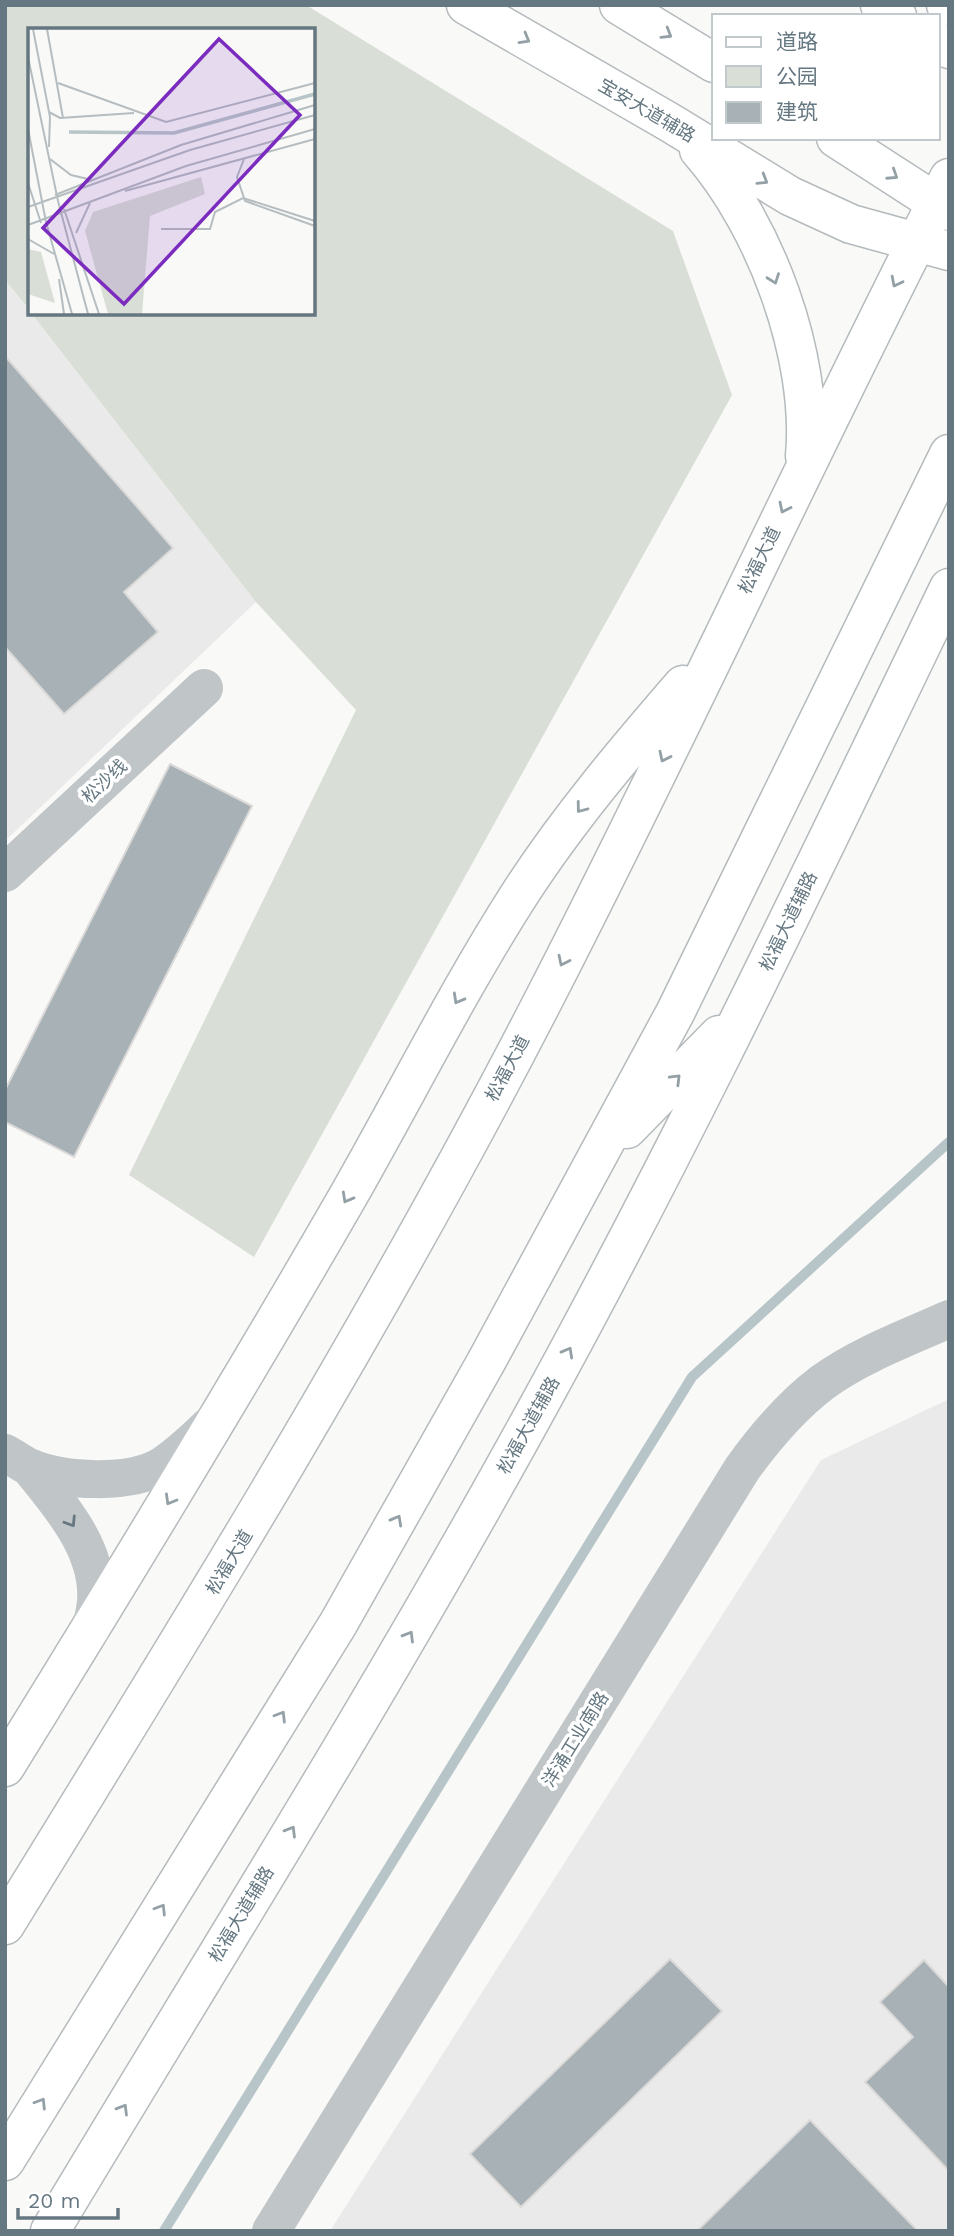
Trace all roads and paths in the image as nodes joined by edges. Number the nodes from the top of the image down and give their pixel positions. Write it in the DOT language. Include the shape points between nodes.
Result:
graph roads {
  1 [pos="466,5"];
  2 [pos="619,5"];
  3 [pos="712,62"];
  4 [pos="669,122"];
  5 [pos="840,140"];
  6 [pos="949,150"];
  7 [pos="944,197"];
  8 [pos="932,247"];
  9 [pos="949,454"];
  10 [pos="804,467"];
  11 [pos="946,595"];
  12 [pos="719,643"];
  13 [pos="204,688"];
  14 [pos="5,873"];
  15 [pos="748,1004"];
  16 [pos="582,1185"];
  17 [pos="949,1319"];
  18 [pos="219,1416"];
  19 [pos="18,1460"];
  20 [pos="91,1629"];
  21 [pos="5,1767"];
  22 [pos="5,1925"];
  23 [pos="5,2161"];
  24 [pos="50,2231"];
  25 [pos="271,2231"];
  1 -- 4 [label="main road, 宝安大道辅路, one-way"];
  2 -- 3 [label="main road, one-way"];
  4 -- 8 [label="main road, 宝安大道辅路, one-way" via="790,196 851,223"];
  4 -- 10 [label="main road, one-way" via="719,173 767,261 798,358 808,430"];
  5 -- 7 [label="main road, one-way"];
  6 -- 7 [label="main road"];
  7 -- 8 [label="main road, 松福大道"];
  8 -- 10 [label="main road, 松福大道, one-way"];
  9 -- 16 [label="main road" via="675,1013"];
  10 -- 12 [label="main road, 松福大道, one-way"];
  11 -- 15 [label="main road, 松福大道辅路"];
  12 -- 18 [label="main road, one-way" via="601,782 520,893"];
  12 -- 22 [label="main road, 松福大道, one-way" via="546,995 416,1236 229,1562"];
  13 -- 14 [label="street, 松沙线"];
  16 -- 15 [label="main road, one-way" via="620,1136"];
  24 -- 15 [label="main road, 松福大道辅路, one-way" via="421,1615 575,1339"];
  23 -- 16 [label="main road, one-way" via="338,1625"];
  17 -- 25 [label="street, 洋涌工业南路" via="824,1382 757,1448"];
  18 -- 19 [label="street" via="160,1467 137,1475 70,1477"];
  18 -- 20 [label="main road, one-way"];
  19 -- 20 [label="street, one-way" via="55,1499 86,1550 96,1601"];
  20 -- 21 [label="main road"];
}
